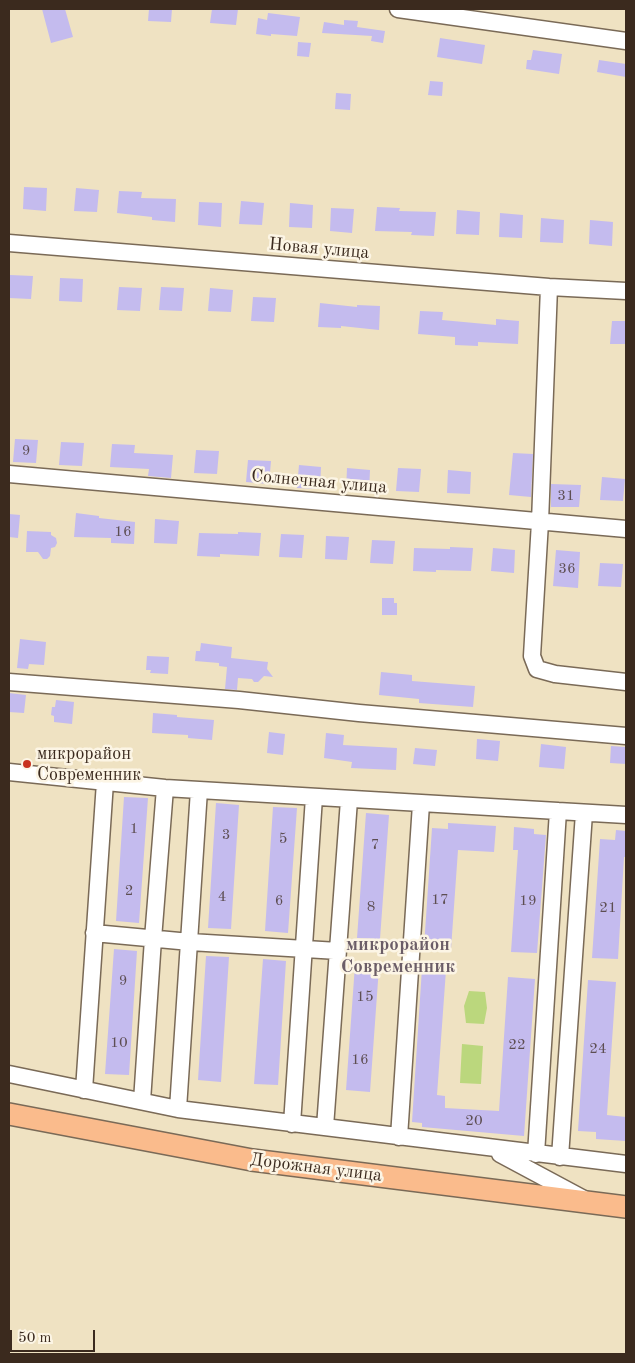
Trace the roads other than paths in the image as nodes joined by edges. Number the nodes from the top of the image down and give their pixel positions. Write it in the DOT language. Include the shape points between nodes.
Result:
graph roads {
  1 [pos="398,9"];
  2 [pos="626,41"];
  3 [pos="9,243"];
  4 [pos="549,287"];
  5 [pos="626,291"];
  6 [pos="9,474"];
  7 [pos="540,522"];
  8 [pos="626,529"];
  9 [pos="9,682"];
  10 [pos="626,682"];
  11 [pos="626,736"];
  12 [pos="9,772"];
  13 [pos="105,782"];
  14 [pos="165,788"];
  15 [pos="199,790"];
  16 [pos="314,797"];
  17 [pos="349,800"];
  18 [pos="421,804"];
  19 [pos="558,811"];
  20 [pos="584,813"];
  21 [pos="626,815"];
  22 [pos="94,933"];
  23 [pos="153,939"];
  24 [pos="190,942"];
  25 [pos="305,948"];
  26 [pos="338,951"];
  27 [pos="9,1074"];
  28 [pos="84,1090"];
  29 [pos="142,1101"];
  30 [pos="178,1109"];
  31 [pos="9,1114"];
  32 [pos="292,1124"];
  33 [pos="325,1127"];
  34 [pos="399,1136"];
  35 [pos="490,1149"];
  36 [pos="536,1154"];
  37 [pos="560,1157"];
  38 [pos="626,1164"];
  39 [pos="591,1202"];
  40 [pos="626,1206"];
  1 -- 2 [label="street"];
  3 -- 4 [label="street, Новая улица"];
  4 -- 5 [label="street, Новая улица"];
  4 -- 7 [label="street"];
  6 -- 7 [label="street, Солнечная улица"];
  7 -- 8 [label="street, Солнечная улица"];
  7 -- 10 [label="street" via="532,638 532,656 537,669"];
  9 -- 11 [label="street"];
  12 -- 13 [label="street"];
  13 -- 14 [label="street"];
  13 -- 22 [label="street"];
  14 -- 15 [label="street"];
  14 -- 23 [label="street"];
  15 -- 16 [label="street"];
  15 -- 24 [label="street"];
  16 -- 17 [label="street"];
  16 -- 25 [label="street"];
  17 -- 18 [label="street"];
  17 -- 26 [label="street"];
  18 -- 19 [label="street"];
  18 -- 34 [label="street"];
  19 -- 20 [label="street"];
  19 -- 36 [label="street"];
  20 -- 21 [label="street"];
  20 -- 37 [label="street"];
  22 -- 23 [label="street"];
  22 -- 28 [label="street"];
  23 -- 24 [label="street"];
  23 -- 29 [label="street"];
  24 -- 25 [label="street"];
  24 -- 30 [label="street"];
  25 -- 26 [label="street"];
  25 -- 32 [label="street"];
  26 -- 33 [label="street"];
  27 -- 28 [label="street"];
  28 -- 29 [label="street"];
  29 -- 30 [label="street"];
  30 -- 32 [label="street"];
  31 -- 39 [label="main road, Дорожная улица" via="252,1160"];
  32 -- 33 [label="street"];
  33 -- 34 [label="street"];
  34 -- 35 [label="street"];
  35 -- 36 [label="street"];
  35 -- 39 [label="street"];
  36 -- 37 [label="street"];
  37 -- 38 [label="street"];
  39 -- 40 [label="main road, Дорожная улица"];
}
